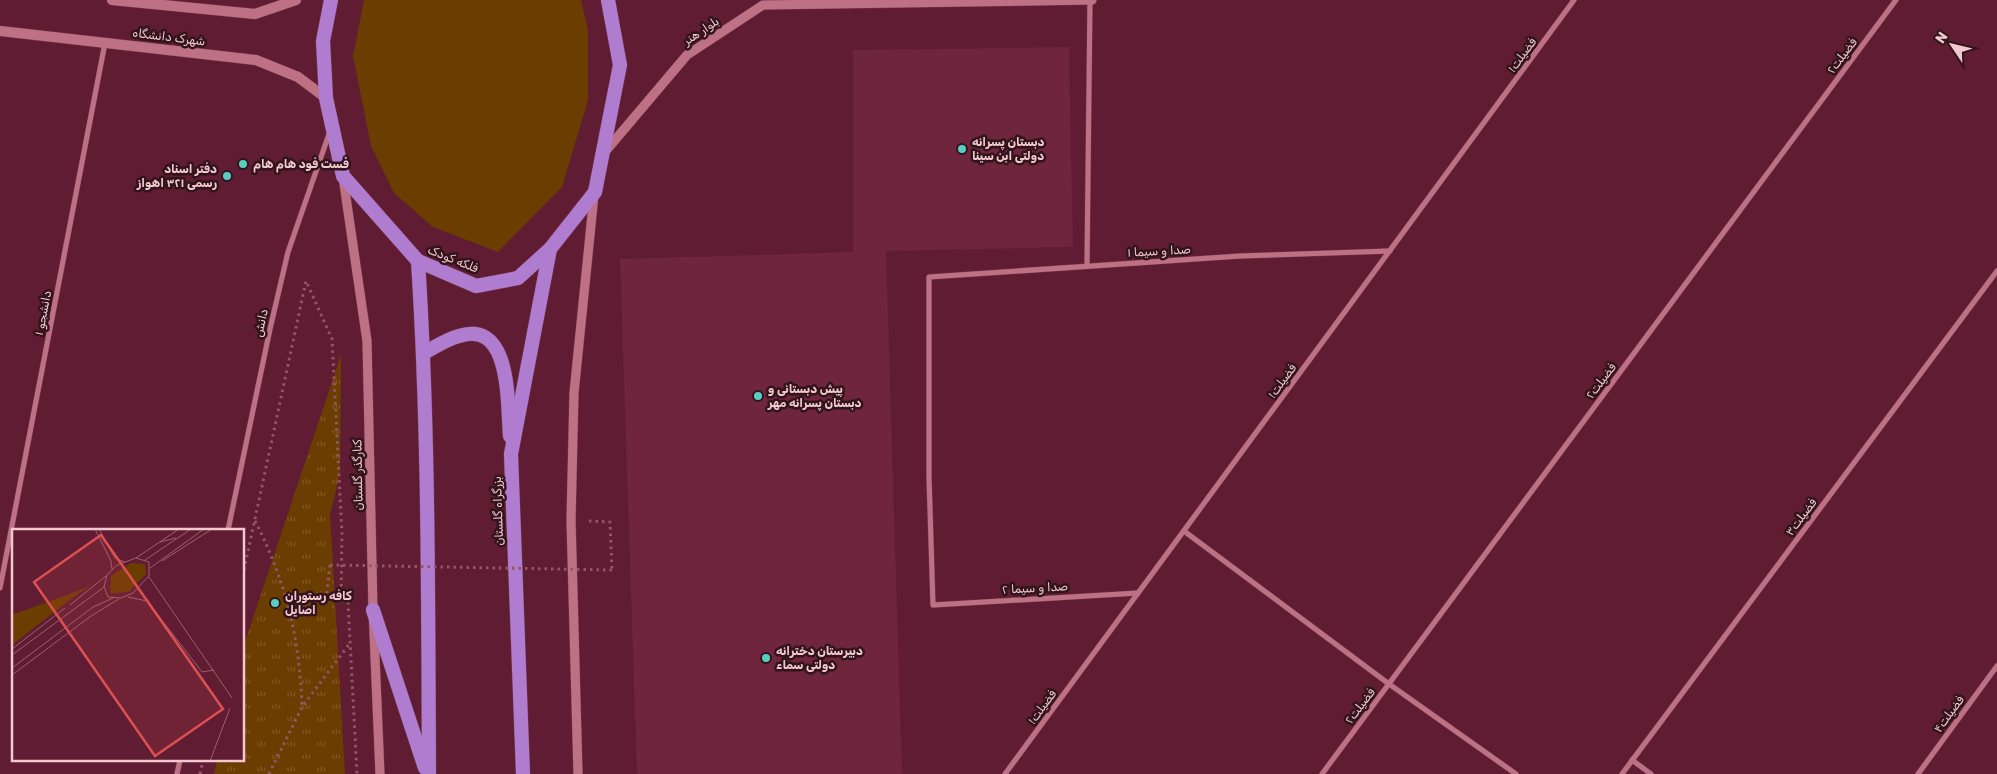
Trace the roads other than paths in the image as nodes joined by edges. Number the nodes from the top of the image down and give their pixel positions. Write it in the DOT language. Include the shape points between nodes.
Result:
graph roads {
  1 [pos="112,0"];
  2 [pos="296,0"];
  3 [pos="331,0"];
  4 [pos="608,0"];
  5 [pos="1091,0"];
  6 [pos="1574,0"];
  7 [pos="1896,0"];
  8 [pos="0,30"];
  9 [pos="105,42"];
  10 [pos="326,98"];
  11 [pos="332,126"];
  12 [pos="602,155"];
  13 [pos="343,176"];
  14 [pos="595,192"];
  15 [pos="550,249"];
  16 [pos="1390,251"];
  17 [pos="418,261"];
  18 [pos="1087,265"];
  19 [pos="1997,271"];
  20 [pos="424,353"];
  21 [pos="511,454"];
  22 [pos="228,529"];
  23 [pos="1184,531"];
  24 [pos="0,588"];
  25 [pos="1138,593"];
  26 [pos="933,605"];
  27 [pos="373,607"];
  28 [pos="1997,666"];
  29 [pos="1389,684"];
  30 [pos="1632,760"];
  31 [pos="380,774"];
  32 [pos="428,774"];
  33 [pos="523,774"];
  34 [pos="578,774"];
  35 [pos="1005,774"];
  36 [pos="1322,774"];
  37 [pos="1516,774"];
  38 [pos="1622,774"];
  39 [pos="1651,774"];
  40 [pos="1918,774"];
  1 -- 2 [label="main road" via="255,14"];
  3 -- 10 [label="highway, فلکه کودک" via="323,41"];
  4 -- 12 [label="highway, فلکه کودک" via="620,65"];
  5 -- 12 [label="street, بلوار هنر" via="763,5 687,55"];
  5 -- 18 [label="street"];
  6 -- 16 [label="street, فضیلت۱"];
  7 -- 29 [label="street, فضیلت۲"];
  8 -- 9 [label="main road, شهرک دانشگاه"];
  9 -- 10 [label="main road, شهرک دانشگاه" via="256,60 298,77"];
  9 -- 24 [label="street, دانشجو ۱"];
  10 -- 11 [label="highway, فلکه کودک"];
  11 -- 13 [label="highway, فلکه کودک"];
  11 -- 22 [label="street, دانش" via="291,241"];
  12 -- 14 [label="highway, فلکه کودک"];
  13 -- 17 [label="highway, فلکه کودک"];
  13 -- 27 [label="street, کنارگذر گلستان" via="368,341"];
  14 -- 15 [label="highway, فلکه کودک"];
  14 -- 34 [label="street" via="574,393 571,510"];
  15 -- 17 [label="highway, فلکه کودک" via="518,278 476,286"];
  15 -- 21 [label="highway, بزرگراه گلستان"];
  16 -- 18 [label="street, صدا و سیما ۱"];
  16 -- 23 [label="street, فضیلت۱"];
  17 -- 20 [label="highway"];
  18 -- 26 [label="street, صدا و سیما ۱" via="929,276"];
  19 -- 30 [label="street, فضیلت۳"];
  20 -- 21 [label="highway" via="459,336 476,334 496,346 503,362"];
  20 -- 32 [label="highway"];
  21 -- 33 [label="highway, بزرگراه گلستان"];
  23 -- 25 [label="street, فضیلت۱"];
  23 -- 29 [label="street"];
  25 -- 26 [label="street, صدا و سیما ۲"];
  25 -- 35 [label="street, فضیلت۱"];
  27 -- 31 [label="street, کنارگذر گلستان"];
  27 -- 32 [label="highway"];
  28 -- 40 [label="street, فضیلت۴"];
  29 -- 36 [label="street, فضیلت۲"];
  29 -- 37 [label="street"];
  30 -- 38 [label="street, فضیلت۳"];
  30 -- 39 [label="street"];
}
